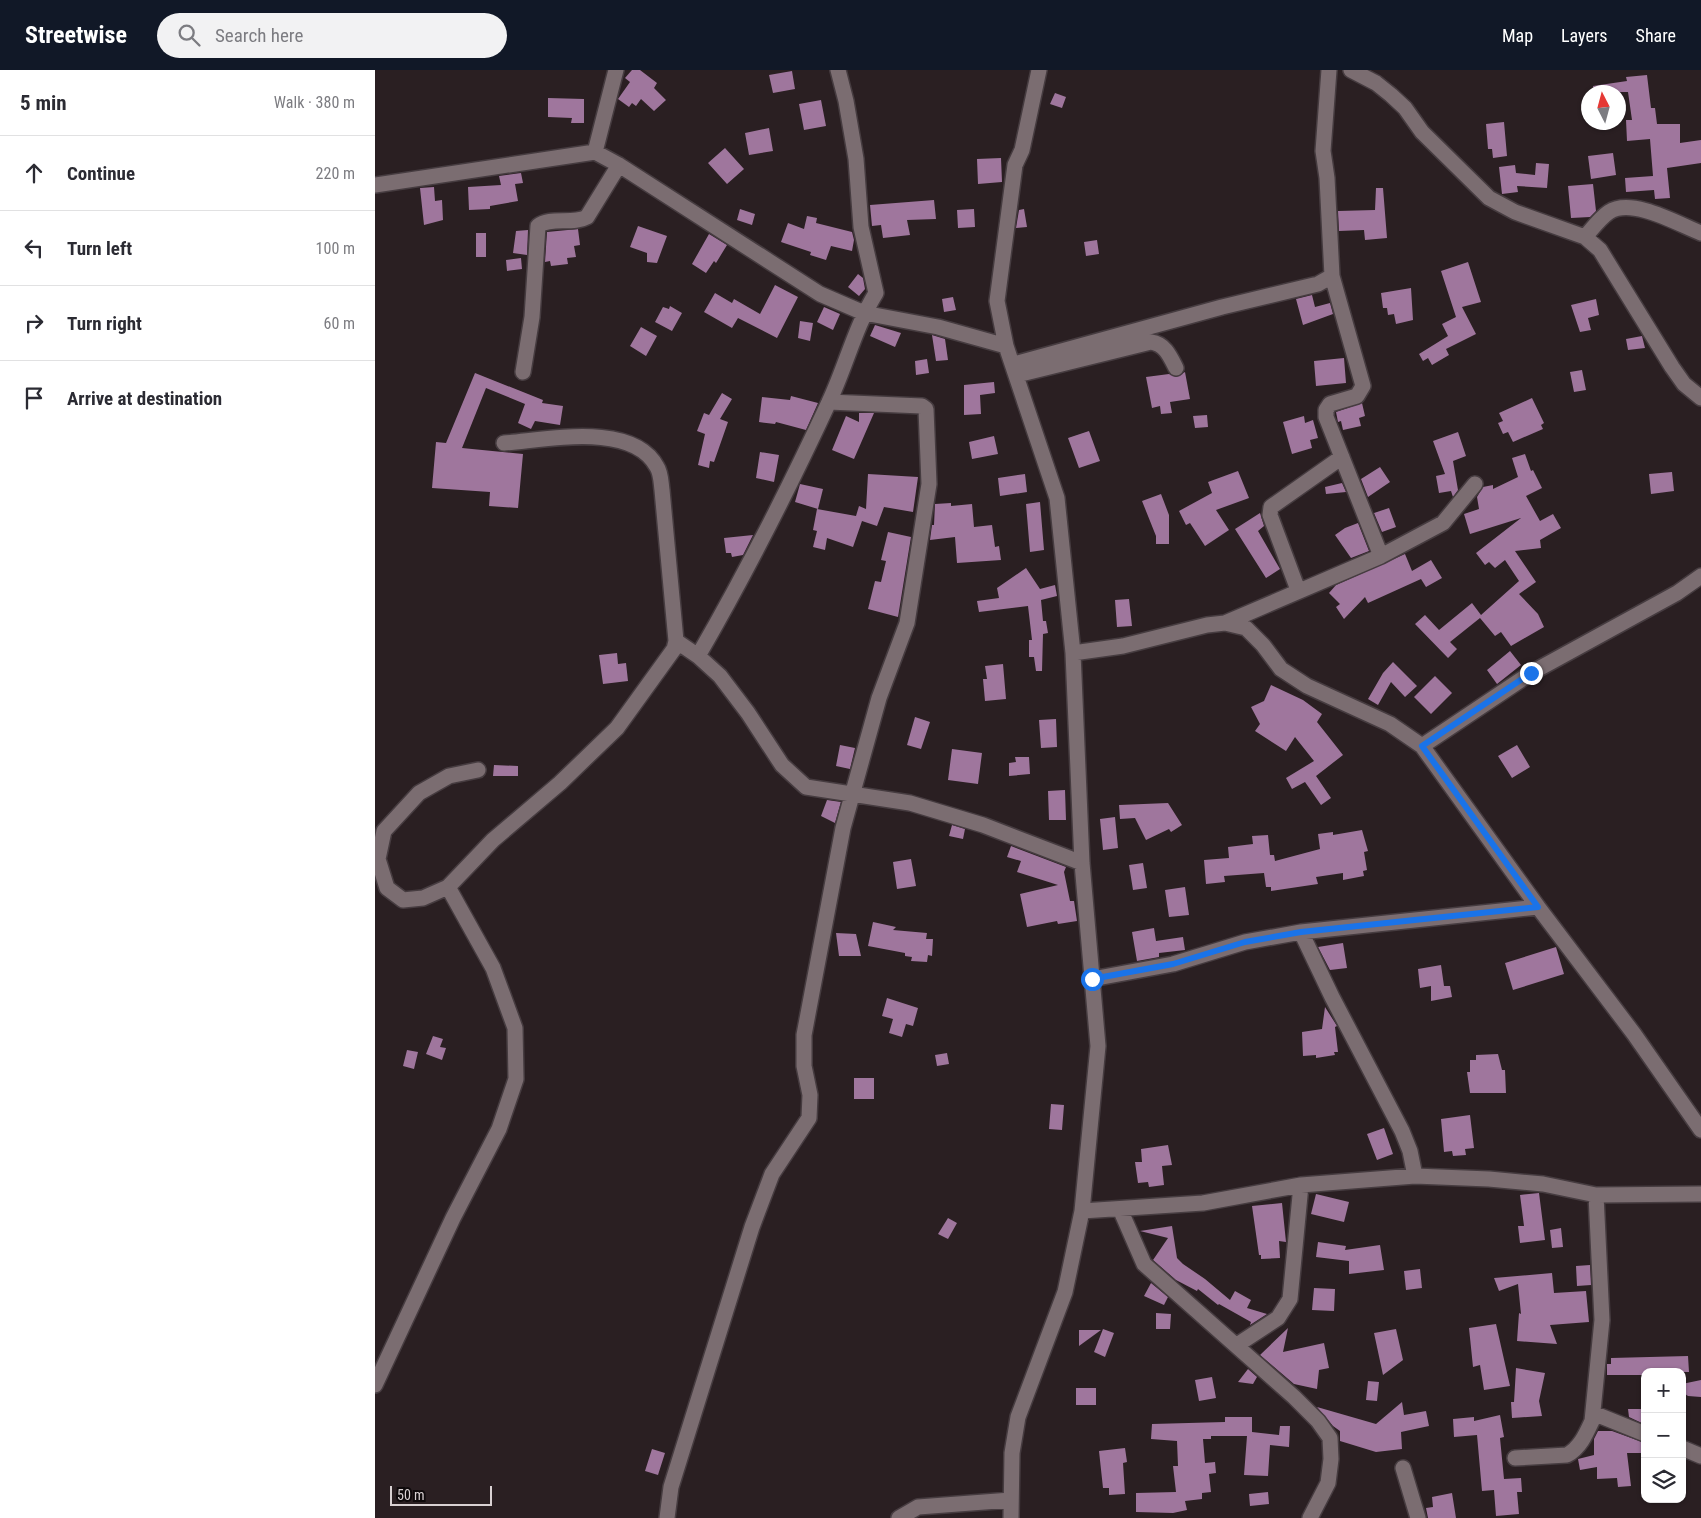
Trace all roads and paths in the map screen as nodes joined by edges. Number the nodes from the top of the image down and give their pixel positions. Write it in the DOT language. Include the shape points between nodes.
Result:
graph roads {
  1 [pos="616,70"];
  2 [pos="838,70"];
  3 [pos="1039,70"];
  4 [pos="1329,70"];
  5 [pos="1351,70"];
  6 [pos="595,152"];
  7 [pos="619,165"];
  8 [pos="375,185"];
  9 [pos="1701,233"];
  10 [pos="1585,237"];
  11 [pos="1331,276"];
  12 [pos="864,313"];
  13 [pos="1006,346"];
  14 [pos="1176,368"];
  15 [pos="1015,370"];
  16 [pos="523,372"];
  17 [pos="1701,398"];
  18 [pos="829,402"];
  19 [pos="504,443"];
  20 [pos="1342,457"];
  21 [pos="1475,484"];
  22 [pos="1381,556"];
  23 [pos="1701,576"];
  24 [pos="1298,590"];
  25 [pos="1225,623"];
  26 [pos="676,641"];
  27 [pos="1073,653"];
  28 [pos="698,656"];
  29 [pos="1422,746"];
  30 [pos="478,770"];
  31 [pos="853,793"];
  32 [pos="1082,863"];
  33 [pos="449,887"];
  34 [pos="1538,907"];
  35 [pos="1301,932"];
  36 [pos="1092,979"];
  37 [pos="1701,1130"];
  38 [pos="1415,1176"];
  39 [pos="1301,1185"];
  40 [pos="1701,1194"];
  41 [pos="1596,1195"];
  42 [pos="1120,1210"];
  43 [pos="1082,1211"];
  44 [pos="1237,1345"];
  45 [pos="375,1385"];
  46 [pos="1593,1413"];
  47 [pos="1641,1432"];
  48 [pos="1686,1450"];
  49 [pos="1701,1456"];
  50 [pos="1515,1458"];
  51 [pos="1403,1468"];
  52 [pos="1011,1500"];
  53 [pos="667,1518"];
  54 [pos="899,1518"];
  55 [pos="1011,1518"];
  56 [pos="1310,1518"];
  57 [pos="1418,1518"];
  1 -- 6 [label="street"];
  2 -- 12 [label="street" via="856,159 861,227 876,293"];
  3 -- 13 [label="street" via="1022,150 1015,165 998,292"];
  4 -- 11 [label="street" via="1323,152"];
  5 -- 10 [label="street" via="1376,83 1405,108 1422,132 1489,198 1515,212"];
  6 -- 7 [label="street"];
  6 -- 8 [label="street"];
  7 -- 12 [label="street" via="820,294"];
  7 -- 16 [label="street" via="587,217 580,221 545,222 538,226 532,316"];
  9 -- 10 [label="street" via="1625,205 1609,212"];
  10 -- 17 [label="street" via="1600,250 1683,384"];
  11 -- 15 [label="street" via="1318,284 1213,310"];
  11 -- 20 [label="street" via="1363,386 1357,396 1330,404 1326,410"];
  12 -- 13 [label="street" via="938,327"];
  12 -- 18 [label="street"];
  13 -- 15 [label="street"];
  14 -- 15 [label="street" via="1165,349 1151,342"];
  15 -- 27 [label="street" via="1057,498"];
  18 -- 28 [label="street" via="747,572"];
  18 -- 31 [label="street" via="922,406 926,412 929,484 907,622 879,698"];
  19 -- 26 [label="street" via="595,436 619,440 644,451 658,468 662,490"];
  20 -- 22 [label="street"];
  20 -- 24 [label="street" via="1271,507 1270,515"];
  21 -- 22 [label="street" via="1443,523"];
  22 -- 24 [label="street"];
  23 -- 29 [label="street" via="1677,593 1531,673"];
  24 -- 25 [label="street"];
  25 -- 27 [label="street" via="1123,646"];
  25 -- 29 [label="street" via="1246,628 1281,669 1307,686 1390,724"];
  26 -- 28 [label="street"];
  26 -- 33 [label="street" via="674,649 617,728 560,783 493,840"];
  27 -- 32 [label="street"];
  28 -- 31 [label="street" via="720,676 782,765 806,787"];
  29 -- 34 [label="street"];
  30 -- 33 [label="street" via="449,776 419,793 384,831 378,859 387,888 403,900 423,898"];
  31 -- 32 [label="street" via="910,803 983,825"];
  31 -- 53 [label="street" via="843,828 804,1035 809,1118 772,1174 751,1227 671,1487"];
  32 -- 36 [label="street"];
  33 -- 45 [label="street" via="493,968 515,1028 516,1079 499,1129 469,1184"];
  34 -- 35 [label="street"];
  34 -- 37 [label="street" via="1634,1034"];
  35 -- 36 [label="street" via="1245,942 1173,964"];
  35 -- 38 [label="street" via="1402,1131"];
  36 -- 43 [label="street" via="1098,1046"];
  38 -- 39 [label="street"];
  38 -- 41 [label="street" via="1534,1184"];
  39 -- 42 [label="street" via="1203,1203"];
  39 -- 44 [label="street" via="1290,1299 1278,1318"];
  40 -- 41 [label="street"];
  41 -- 46 [label="street" via="1602,1320"];
  42 -- 43 [label="street"];
  42 -- 44 [label="street" via="1144,1264"];
  43 -- 52 [label="street" via="1065,1292 1018,1417 1012,1452"];
  44 -- 56 [label="street" via="1294,1397 1330,1438 1328,1483"];
  46 -- 47 [label="street"];
  46 -- 50 [label="street" via="1585,1436 1573,1451 1561,1456"];
  48 -- 49 [label="street"];
  51 -- 57 [label="street"];
  52 -- 54 [label="street" via="919,1506"];
  52 -- 55 [label="street"];
}
